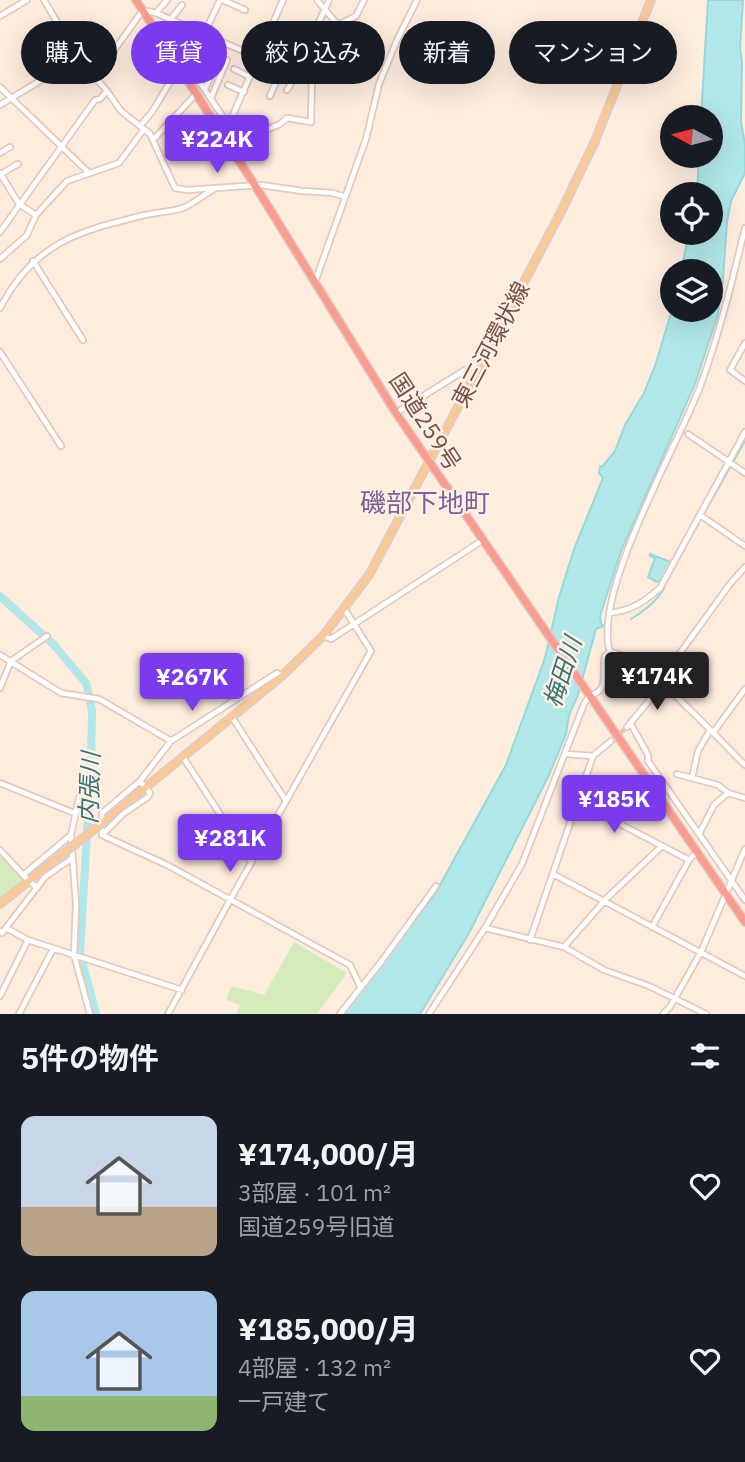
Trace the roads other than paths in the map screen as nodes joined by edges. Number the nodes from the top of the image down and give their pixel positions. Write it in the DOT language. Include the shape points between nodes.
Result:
graph roads {
  1 [pos="27,0"];
  2 [pos="44,0"];
  3 [pos="136,0"];
  4 [pos="167,0"];
  5 [pos="221,0"];
  6 [pos="283,0"];
  7 [pos="317,0"];
  8 [pos="329,0"];
  9 [pos="365,0"];
  10 [pos="417,0"];
  11 [pos="651,0"];
  12 [pos="182,5"];
  13 [pos="325,9"];
  14 [pos="143,10"];
  15 [pos="245,10"];
  16 [pos="156,13"];
  17 [pos="0,16"];
  18 [pos="171,19"];
  19 [pos="56,21"];
  20 [pos="150,21"];
  21 [pos="176,21"];
  22 [pos="211,21"];
  23 [pos="274,21"];
  24 [pos="319,21"];
  25 [pos="335,21"];
  26 [pos="348,21"];
  27 [pos="117,46"];
  28 [pos="234,69"];
  29 [pos="241,72"];
  30 [pos="34,84"];
  31 [pos="101,84"];
  32 [pos="169,84"];
  33 [pos="190,84"];
  34 [pos="200,84"];
  35 [pos="207,84"];
  36 [pos="217,84"];
  37 [pos="247,84"];
  38 [pos="275,84"];
  39 [pos="291,84"];
  40 [pos="312,84"];
  41 [pos="228,85"];
  42 [pos="0,88"];
  43 [pos="204,90"];
  44 [pos="287,90"];
  45 [pos="107,91"];
  46 [pos="244,92"];
  47 [pos="196,94"];
  48 [pos="270,96"];
  49 [pos="11,98"];
  50 [pos="210,99"];
  51 [pos="0,104"];
  52 [pos="142,128"];
  53 [pos="153,140"];
  54 [pos="60,145"];
  55 [pos="10,147"];
  56 [pos="0,153"];
  57 [pos="239,162"];
  58 [pos="18,164"];
  59 [pos="89,173"];
  60 [pos="0,174"];
  61 [pos="257,187"];
  62 [pos="216,188"];
  63 [pos="345,197"];
  64 [pos="19,204"];
  65 [pos="36,215"];
  66 [pos="745,228"];
  67 [pos="0,232"];
  68 [pos="0,259"];
  69 [pos="33,261"];
  70 [pos="315,284"];
  71 [pos="0,308"];
  72 [pos="83,340"];
  73 [pos="745,343"];
  74 [pos="0,352"];
  75 [pos="479,365"];
  76 [pos="745,381"];
  77 [pos="396,413"];
  78 [pos="745,432"];
  79 [pos="688,434"];
  80 [pos="61,446"];
  81 [pos="429,461"];
  82 [pos="731,463"];
  83 [pos="745,473"];
  84 [pos="702,516"];
  85 [pos="483,540"];
  86 [pos="745,546"];
  87 [pos="745,567"];
  88 [pos="345,610"];
  89 [pos="609,613"];
  90 [pos="355,624"];
  91 [pos="47,636"];
  92 [pos="323,636"];
  93 [pos="610,652"];
  94 [pos="0,655"];
  95 [pos="12,661"];
  96 [pos="282,676"];
  97 [pos="661,683"];
  98 [pos="0,688"];
  99 [pos="745,689"];
  100 [pos="589,696"];
  101 [pos="232,717"];
  102 [pos="711,732"];
  103 [pos="171,741"];
  104 [pos="611,741"];
  105 [pos="566,754"];
  106 [pos="593,756"];
  107 [pos="183,757"];
  108 [pos="744,764"];
  109 [pos="677,774"];
  110 [pos="692,778"];
  111 [pos="83,779"];
  112 [pos="140,781"];
  113 [pos="0,783"];
  114 [pos="146,787"];
  115 [pos="666,787"];
  116 [pos="656,793"];
  117 [pos="729,793"];
  118 [pos="745,798"];
  119 [pos="286,801"];
  120 [pos="578,802"];
  121 [pos="74,813"];
  122 [pos="699,834"];
  123 [pos="71,835"];
  124 [pos="102,835"];
  125 [pos="662,846"];
  126 [pos="745,849"];
  127 [pos="0,850"];
  128 [pos="697,852"];
  129 [pos="71,859"];
  130 [pos="689,860"];
  131 [pos="251,862"];
  132 [pos="553,874"];
  133 [pos="23,875"];
  134 [pos="29,881"];
  135 [pos="731,881"];
  136 [pos="436,886"];
  137 [pos="37,888"];
  138 [pos="726,894"];
  139 [pos="745,899"];
  140 [pos="230,900"];
  141 [pos="606,902"];
  142 [pos="0,904"];
  143 [pos="745,922"];
  144 [pos="652,927"];
  145 [pos="485,928"];
  146 [pos="2,932"];
  147 [pos="28,940"];
  148 [pos="530,940"];
  149 [pos="564,947"];
  150 [pos="53,949"];
  151 [pos="701,952"];
  152 [pos="74,955"];
  153 [pos="745,976"];
  154 [pos="360,986"];
  155 [pos="182,990"];
  156 [pos="0,996"];
  157 [pos="675,999"];
  158 [pos="19,1014"];
  159 [pos="90,1014"];
  160 [pos="168,1014"];
  161 [pos="340,1014"];
  162 [pos="429,1014"];
  163 [pos="663,1014"];
  164 [pos="706,1014"];
  1 -- 17 [label="street"];
  2 -- 19 [label="street"];
  3 -- 14 [label="highway, 国道259号"];
  4 -- 16 [label="street"];
  5 -- 15 [label="street"];
  5 -- 22 [label="street"];
  6 -- 23 [label="street"];
  7 -- 13 [label="street"];
  8 -- 13 [label="street"];
  9 -- 26 [label="street"];
  10 -- 63 [label="street" via="379,83 366,139"];
  11 -- 75 [label="main road, 東三河環状線" via="595,141"];
  12 -- 18 [label="street"];
  13 -- 24 [label="street"];
  13 -- 25 [label="street"];
  14 -- 16 [label="street"];
  14 -- 20 [label="highway, 国道259号"];
  14 -- 27 [label="street"];
  16 -- 18 [label="street"];
  18 -- 21 [label="street"];
  28 -- 29 [label="street"];
  30 -- 49 [label="street"];
  31 -- 45 [label="street"];
  32 -- 52 [label="street"];
  33 -- 47 [label="highway, 国道259号"];
  34 -- 43 [label="street"];
  35 -- 43 [label="street"];
  36 -- 50 [label="street"];
  37 -- 46 [label="street"];
  38 -- 48 [label="street"];
  39 -- 44 [label="street"];
  40 -- 57 [label="street" via="312,121 287,118 261,132"];
  41 -- 46 [label="street"];
  42 -- 49 [label="street"];
  43 -- 50 [label="street"];
  45 -- 52 [label="street" via="121,111"];
  45 -- 54 [label="street"];
  46 -- 50 [label="street" via="228,123"];
  47 -- 53 [label="street"];
  47 -- 57 [label="highway, 国道259号"];
  49 -- 51 [label="street"];
  49 -- 54 [label="street"];
  52 -- 53 [label="street"];
  52 -- 59 [label="street" via="119,163"];
  53 -- 62 [label="street" via="175,188"];
  54 -- 59 [label="street"];
  54 -- 64 [label="street"];
  55 -- 56 [label="street"];
  57 -- 61 [label="highway, 国道259号"];
  58 -- 60 [label="street"];
  59 -- 65 [label="street" via="66,181"];
  60 -- 64 [label="street"];
  61 -- 62 [label="street"];
  61 -- 63 [label="street"];
  61 -- 70 [label="highway, 国道259号"];
  62 -- 69 [label="street" via="183,208 98,226"];
  63 -- 70 [label="street"];
  64 -- 65 [label="street"];
  64 -- 67 [label="street"];
  65 -- 68 [label="street" via="27,235"];
  66 -- 89 [label="street" via="710,359 628,549"];
  69 -- 71 [label="street"];
  69 -- 72 [label="street"];
  70 -- 77 [label="highway, 国道259号"];
  73 -- 76 [label="street" via="730,370"];
  74 -- 80 [label="street"];
  75 -- 77 [label="street"];
  75 -- 81 [label="main road, 東三河環状線"];
  77 -- 81 [label="highway, 国道259号"];
  78 -- 82 [label="street"];
  79 -- 82 [label="street"];
  81 -- 85 [label="highway, 国道259号"];
  81 -- 88 [label="main road, 東三河環状線" via="369,575"];
  82 -- 83 [label="street"];
  82 -- 84 [label="street"];
  84 -- 86 [label="street"];
  84 -- 89 [label="street" via="660,588 637,606"];
  85 -- 90 [label="street"];
  85 -- 100 [label="highway, 国道259号"];
  87 -- 97 [label="street"];
  88 -- 90 [label="street"];
  88 -- 92 [label="main road, 東三河環状線"];
  89 -- 93 [label="street"];
  90 -- 92 [label="street" via="331,639"];
  90 -- 119 [label="street" via="371,651"];
  91 -- 95 [label="street"];
  92 -- 96 [label="main road, 東三河環状線"];
  93 -- 97 [label="street" via="627,656"];
  93 -- 100 [label="street" via="603,663 604,685 598,694"];
  94 -- 95 [label="street"];
  95 -- 98 [label="street"];
  95 -- 103 [label="street" via="61,692 95,698"];
  96 -- 101 [label="main road, 東三河環状線"];
  96 -- 103 [label="street" via="277,673"];
  97 -- 102 [label="street"];
  97 -- 115 [label="street" via="629,725"];
  99 -- 102 [label="street"];
  100 -- 105 [label="street"];
  100 -- 116 [label="highway, 国道259号"];
  101 -- 107 [label="main road, 東三河環状線"];
  101 -- 119 [label="street"];
  102 -- 108 [label="street"];
  102 -- 110 [label="street" via="698,751"];
  103 -- 112 [label="street"];
  104 -- 106 [label="street"];
  105 -- 106 [label="street"];
  105 -- 145 [label="street" via="522,864"];
  106 -- 120 [label="street"];
  107 -- 114 [label="main road, 東三河環状線"];
  107 -- 131 [label="street"];
  109 -- 110 [label="street"];
  110 -- 117 [label="street"];
  111 -- 121 [label="street"];
  112 -- 114 [label="street"];
  112 -- 124 [label="street" via="102,813"];
  113 -- 121 [label="street"];
  114 -- 124 [label="street" via="148,797"];
  114 -- 134 [label="main road, 東三河環状線, bridge"];
  115 -- 116 [label="street"];
  115 -- 122 [label="street"];
  116 -- 128 [label="highway, 国道259号"];
  117 -- 118 [label="street"];
  117 -- 122 [label="street" via="714,805"];
  119 -- 131 [label="street"];
  120 -- 125 [label="street"];
  120 -- 132 [label="street"];
  121 -- 123 [label="street"];
  122 -- 135 [label="street"];
  123 -- 129 [label="street"];
  123 -- 133 [label="street"];
  124 -- 140 [label="street"];
  125 -- 130 [label="street"];
  125 -- 141 [label="street"];
  126 -- 135 [label="street"];
  127 -- 133 [label="street"];
  128 -- 130 [label="street"];
  128 -- 138 [label="highway, 国道259号"];
  129 -- 137 [label="street"];
  129 -- 152 [label="street" via="76,904"];
  130 -- 144 [label="street"];
  131 -- 140 [label="street"];
  132 -- 141 [label="street"];
  132 -- 148 [label="street"];
  133 -- 134 [label="street"];
  134 -- 137 [label="street"];
  134 -- 142 [label="main road, 東三河環状線"];
  135 -- 138 [label="street"];
  135 -- 139 [label="street"];
  136 -- 154 [label="street"];
  137 -- 146 [label="street"];
  138 -- 143 [label="highway, 国道259号"];
  138 -- 151 [label="street"];
  140 -- 154 [label="street" via="350,965"];
  140 -- 155 [label="street"];
  141 -- 144 [label="street"];
  141 -- 149 [label="street"];
  144 -- 151 [label="street"];
  145 -- 148 [label="street"];
  145 -- 162 [label="street"];
  146 -- 147 [label="street"];
  147 -- 150 [label="street"];
  147 -- 156 [label="street"];
  148 -- 149 [label="street"];
  149 -- 157 [label="street" via="604,970"];
  150 -- 152 [label="street"];
  150 -- 158 [label="street"];
  151 -- 153 [label="street"];
  151 -- 157 [label="street"];
  152 -- 155 [label="street"];
  152 -- 159 [label="street"];
  154 -- 161 [label="street"];
  155 -- 160 [label="street"];
  157 -- 163 [label="street"];
  157 -- 164 [label="street"];
}
